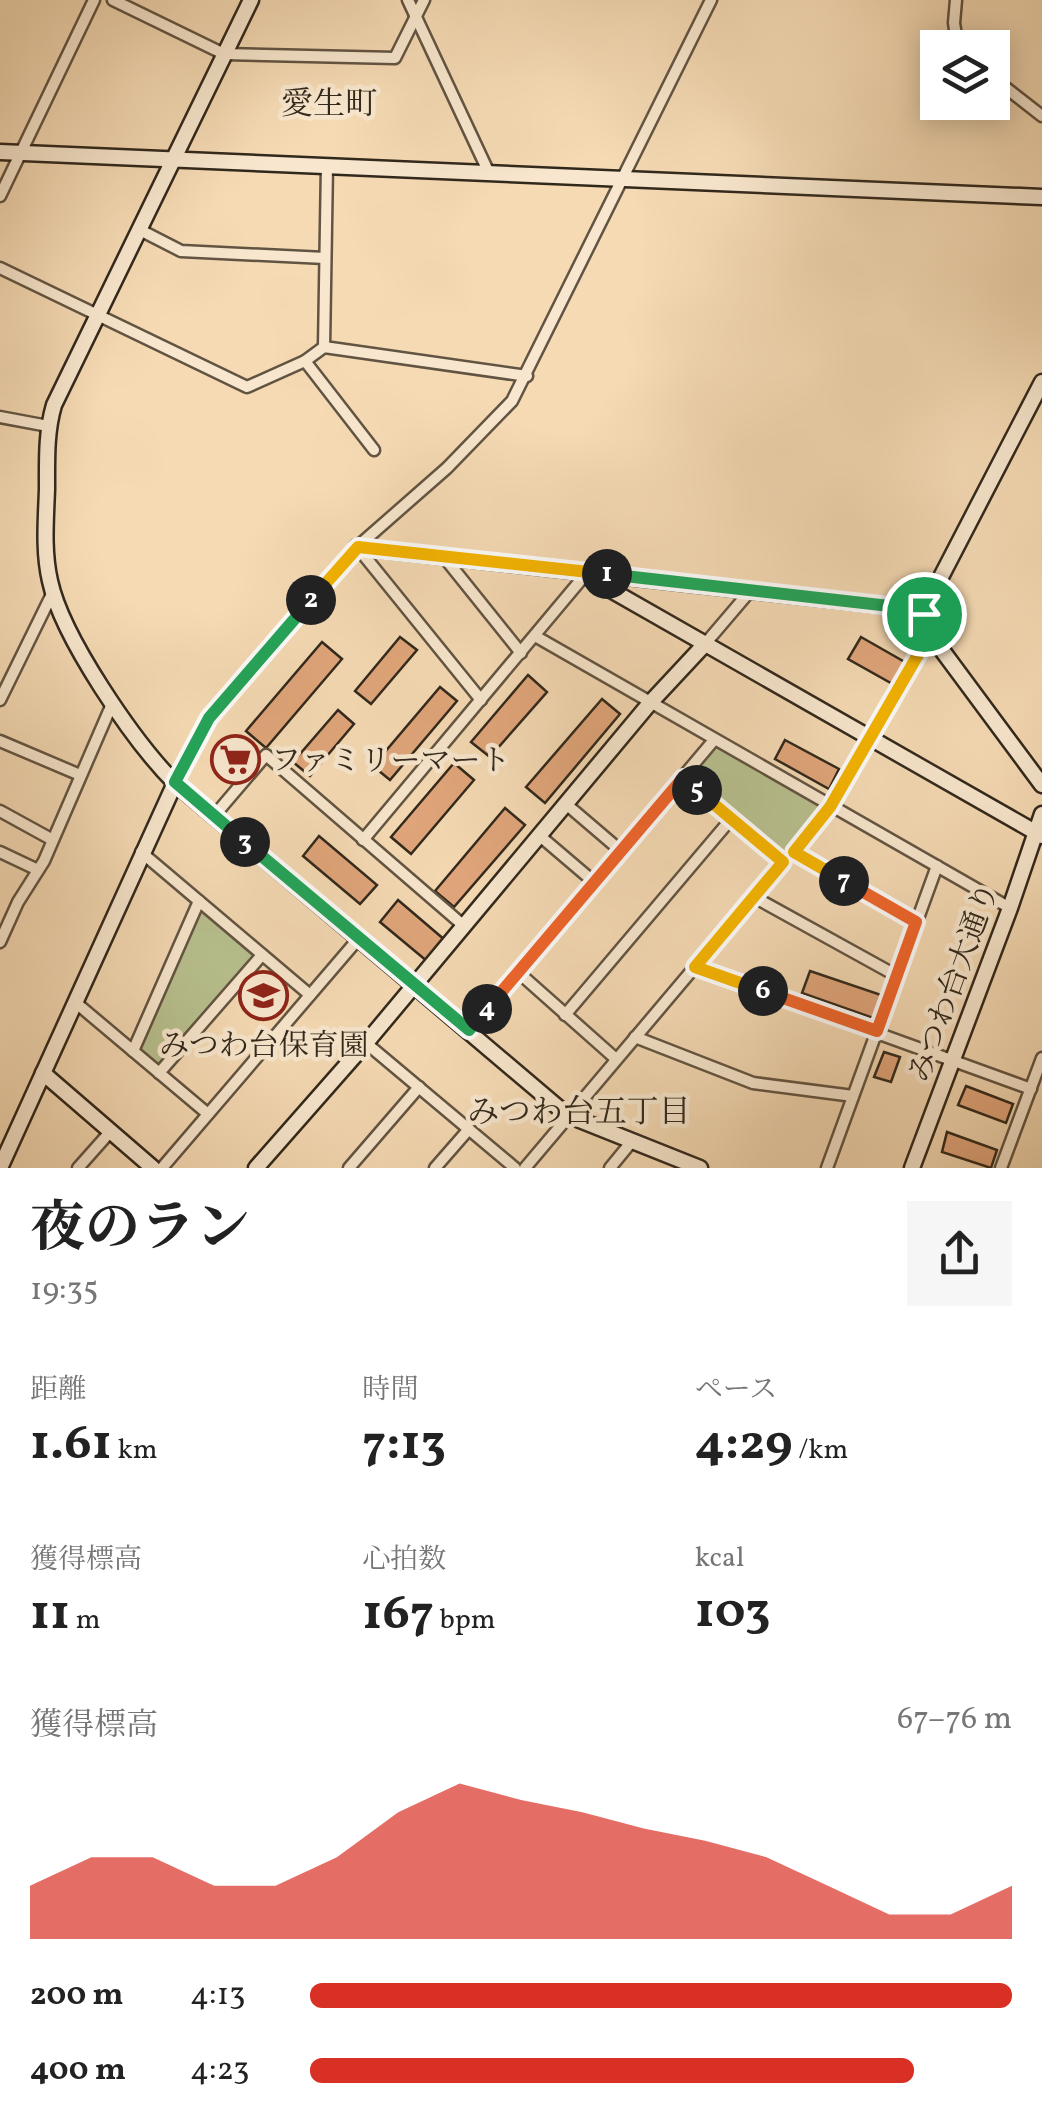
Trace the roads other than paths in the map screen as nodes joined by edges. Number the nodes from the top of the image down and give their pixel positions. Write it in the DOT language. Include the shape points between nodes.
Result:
graph roads {
  1 [pos="94,0"];
  2 [pos="112,0"];
  3 [pos="251,0"];
  4 [pos="408,0"];
  5 [pos="424,0"];
  6 [pos="711,0"];
  7 [pos="956,0"];
  8 [pos="416,17"];
  9 [pos="955,30"];
  10 [pos="224,54"];
  11 [pos="1010,91"];
  12 [pos="1042,116"];
  13 [pos="0,152"];
  14 [pos="21,153"];
  15 [pos="175,160"];
  16 [pos="327,165"];
  17 [pos="489,173"];
  18 [pos="621,178"];
  19 [pos="0,196"];
  20 [pos="1042,197"];
  21 [pos="140,230"];
  22 [pos="326,258"];
  23 [pos="0,268"];
  24 [pos="98,316"];
  25 [pos="324,347"];
  26 [pos="305,361"];
  27 [pos="527,376"];
  28 [pos="1042,382"];
  29 [pos="0,417"];
  30 [pos="48,426"];
  31 [pos="374,450"];
  32 [pos="358,547"];
  33 [pos="443,556"];
  34 [pos="581,573"];
  35 [pos="750,590"];
  36 [pos="53,592"];
  37 [pos="924,614"];
  38 [pos="930,634"];
  39 [pos="535,636"];
  40 [pos="706,644"];
  41 [pos="521,653"];
  42 [pos="0,700"];
  43 [pos="481,700"];
  44 [pos="650,703"];
  45 [pos="112,704"];
  46 [pos="870,738"];
  47 [pos="714,740"];
  48 [pos="0,741"];
  49 [pos="80,775"];
  50 [pos="683,778"];
  51 [pos="175,782"];
  52 [pos="1042,785"];
  53 [pos="566,804"];
  54 [pos="830,807"];
  55 [pos="0,811"];
  56 [pos="1042,814"];
  57 [pos="214,816"];
  58 [pos="731,818"];
  59 [pos="1039,834"];
  60 [pos="540,836"];
  61 [pos="52,839"];
  62 [pos="363,840"];
  63 [pos="621,851"];
  64 [pos="0,852"];
  65 [pos="141,852"];
  66 [pos="794,852"];
  67 [pos="783,862"];
  68 [pos="937,866"];
  69 [pos="38,870"];
  70 [pos="594,882"];
  71 [pos="754,897"];
  72 [pos="199,901"];
  73 [pos="1010,908"];
  74 [pos="916,922"];
  75 [pos="464,926"];
  76 [pos="359,938"];
  77 [pos="0,942"];
  78 [pos="262,954"];
  79 [pos="695,967"];
  80 [pos="518,972"];
  81 [pos="897,976"];
  82 [pos="412,984"];
  83 [pos="310,995"];
  84 [pos="75,1002"];
  85 [pos="564,1015"];
  86 [pos="469,1030"];
  87 [pos="877,1031"];
  88 [pos="634,1036"];
  89 [pos="366,1043"];
  90 [pos="133,1051"];
  91 [pos="1042,1058"];
  92 [pos="616,1059"];
  93 [pos="954,1060"];
  94 [pos="43,1073"];
  95 [pos="160,1073"];
  96 [pos="419,1087"];
  97 [pos="1031,1089"];
  98 [pos="854,1096"];
  99 [pos="208,1114"];
  100 [pos="567,1115"];
  101 [pos="468,1129"];
  102 [pos="110,1132"];
  103 [pos="633,1140"];
  104 [pos="0,1168"];
  105 [pos="78,1168"];
  106 [pos="153,1168"];
  107 [pos="162,1168"];
  108 [pos="256,1168"];
  109 [pos="349,1168"];
  110 [pos="434,1168"];
  111 [pos="515,1168"];
  112 [pos="525,1168"];
  113 [pos="610,1168"];
  114 [pos="700,1168"];
  115 [pos="828,1168"];
  116 [pos="912,1168"];
  117 [pos="1002,1168"];
  1 -- 14 [label="street"];
  2 -- 10 [label="street"];
  3 -- 10 [label="street"];
  4 -- 8 [label="street"];
  5 -- 8 [label="street"];
  6 -- 18 [label="street"];
  7 -- 9 [label="street"];
  8 -- 10 [label="street" via="395,58"];
  8 -- 17 [label="street"];
  10 -- 15 [label="street"];
  11 -- 12 [label="street"];
  13 -- 14 [label="street"];
  14 -- 15 [label="street"];
  14 -- 19 [label="street"];
  15 -- 16 [label="street"];
  15 -- 21 [label="street"];
  16 -- 17 [label="street"];
  16 -- 22 [label="street"];
  17 -- 18 [label="street"];
  18 -- 20 [label="street"];
  18 -- 27 [label="street"];
  21 -- 22 [label="street" via="181,251"];
  21 -- 24 [label="street"];
  22 -- 25 [label="street"];
  23 -- 24 [label="street"];
  24 -- 26 [label="street" via="247,387"];
  24 -- 30 [label="street"];
  25 -- 26 [label="street"];
  25 -- 27 [label="street"];
  26 -- 31 [label="street"];
  27 -- 32 [label="street" via="446,468"];
  28 -- 37 [label="street"];
  29 -- 30 [label="street"];
  30 -- 36 [label="street" via="46,547"];
  32 -- 33 [label="street"];
  32 -- 43 [label="street"];
  32 -- 51 [label="street" via="209,718"];
  33 -- 34 [label="street"];
  33 -- 41 [label="street"];
  34 -- 35 [label="street"];
  34 -- 39 [label="street"];
  34 -- 40 [label="street"];
  35 -- 37 [label="street"];
  35 -- 40 [label="street"];
  36 -- 42 [label="street"];
  36 -- 45 [label="street"];
  37 -- 38 [label="street"];
  38 -- 46 [label="street"];
  38 -- 52 [label="street"];
  39 -- 41 [label="street"];
  39 -- 44 [label="street"];
  40 -- 44 [label="street"];
  40 -- 46 [label="street"];
  41 -- 43 [label="street"];
  43 -- 62 [label="street"];
  44 -- 47 [label="street"];
  44 -- 53 [label="street"];
  45 -- 49 [label="street"];
  45 -- 51 [label="street"];
  46 -- 54 [label="street"];
  46 -- 59 [label="street"];
  47 -- 50 [label="street"];
  47 -- 54 [label="street"];
  48 -- 49 [label="street"];
  49 -- 61 [label="street"];
  50 -- 58 [label="street"];
  50 -- 63 [label="street"];
  51 -- 57 [label="street"];
  51 -- 65 [label="street"];
  53 -- 60 [label="street"];
  53 -- 63 [label="street"];
  54 -- 66 [label="street"];
  54 -- 68 [label="street"];
  55 -- 61 [label="street"];
  56 -- 59 [label="street, みつわ台大通り"];
  57 -- 62 [label="street" via="266,755"];
  57 -- 76 [label="street"];
  58 -- 67 [label="street"];
  58 -- 85 [label="street"];
  59 -- 73 [label="street, みつわ台大通り"];
  60 -- 70 [label="street"];
  60 -- 75 [label="street"];
  61 -- 69 [label="street"];
  62 -- 75 [label="street"];
  63 -- 70 [label="street"];
  64 -- 69 [label="street"];
  65 -- 72 [label="street"];
  65 -- 84 [label="street"];
  66 -- 67 [label="street"];
  66 -- 74 [label="street"];
  67 -- 71 [label="street"];
  68 -- 73 [label="street"];
  68 -- 74 [label="street"];
  69 -- 77 [label="street"];
  70 -- 80 [label="street"];
  71 -- 79 [label="street"];
  71 -- 81 [label="street"];
  72 -- 78 [label="street"];
  72 -- 90 [label="street"];
  73 -- 93 [label="street, みつわ台大通り"];
  74 -- 81 [label="street"];
  75 -- 82 [label="street"];
  76 -- 82 [label="street"];
  76 -- 83 [label="street"];
  78 -- 83 [label="street"];
  78 -- 95 [label="street"];
  79 -- 87 [label="street"];
  79 -- 88 [label="street"];
  80 -- 85 [label="street"];
  80 -- 86 [label="street"];
  81 -- 87 [label="street"];
  82 -- 86 [label="street"];
  82 -- 89 [label="street"];
  83 -- 99 [label="street"];
  84 -- 90 [label="street"];
  84 -- 94 [label="street"];
  85 -- 92 [label="street"];
  86 -- 100 [label="street"];
  87 -- 93 [label="street"];
  87 -- 98 [label="street"];
  88 -- 92 [label="street"];
  88 -- 98 [label="street" via="753,1083"];
  89 -- 96 [label="street"];
  89 -- 108 [label="street"];
  90 -- 95 [label="street"];
  91 -- 97 [label="street"];
  92 -- 100 [label="street"];
  93 -- 97 [label="street"];
  93 -- 116 [label="street, みつわ台大通り"];
  94 -- 102 [label="street"];
  94 -- 104 [label="street"];
  95 -- 99 [label="street"];
  96 -- 101 [label="street"];
  96 -- 109 [label="street"];
  97 -- 117 [label="street"];
  98 -- 115 [label="street"];
  99 -- 107 [label="street"];
  100 -- 103 [label="street"];
  100 -- 112 [label="street"];
  101 -- 110 [label="street"];
  101 -- 111 [label="street"];
  102 -- 105 [label="street"];
  102 -- 106 [label="street"];
  103 -- 113 [label="street"];
  103 -- 114 [label="street"];
}
